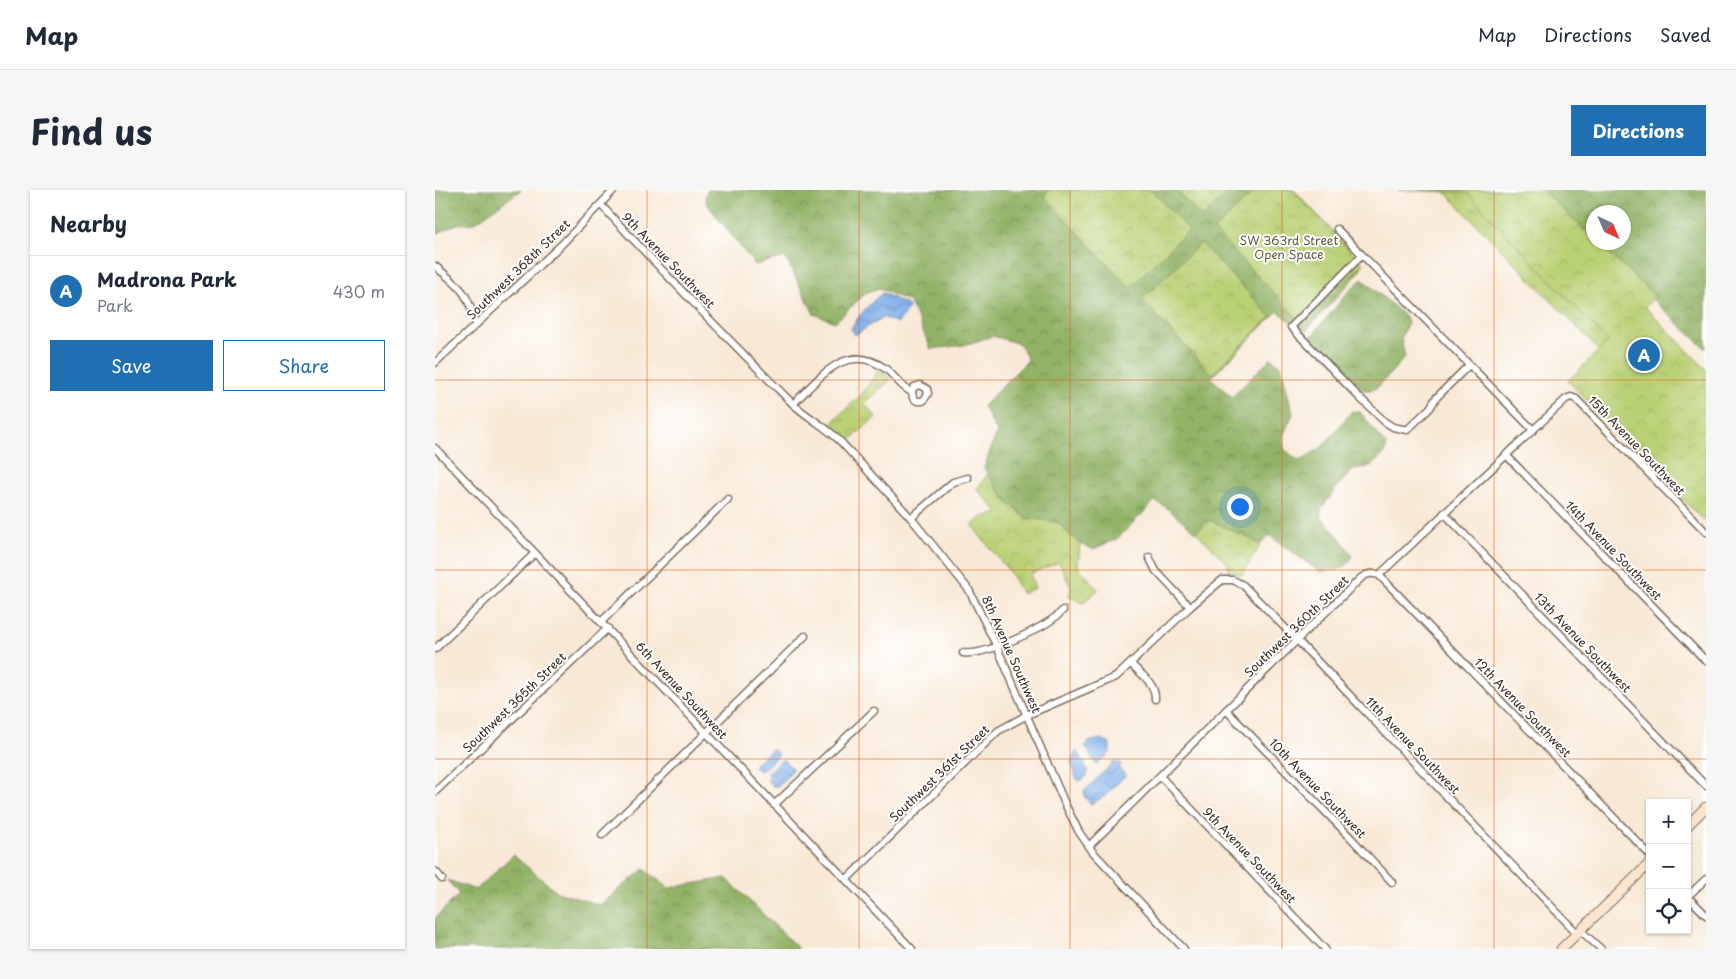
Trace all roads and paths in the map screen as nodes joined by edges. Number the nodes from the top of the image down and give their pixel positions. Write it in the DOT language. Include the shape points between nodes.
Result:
graph roads {
  1 [pos="615,190"];
  2 [pos="601,205"];
  3 [pos="1337,229"];
  4 [pos="1361,256"];
  5 [pos="435,266"];
  6 [pos="476,325"];
  7 [pos="721,330"];
  8 [pos="435,363"];
  9 [pos="1469,365"];
  10 [pos="912,392"];
  11 [pos="1571,397"];
  12 [pos="793,404"];
  13 [pos="1533,430"];
  14 [pos="435,448"];
  15 [pos="1506,455"];
  16 [pos="968,478"];
  17 [pos="728,499"];
  18 [pos="1444,513"];
  19 [pos="911,518"];
  20 [pos="1706,532"];
  21 [pos="535,553"];
  22 [pos="1149,556"];
  23 [pos="1379,575"];
  24 [pos="1227,580"];
  25 [pos="1190,607"];
  26 [pos="1063,610"];
  27 [pos="601,622"];
  28 [pos="608,628"];
  29 [pos="805,636"];
  30 [pos="1297,640"];
  31 [pos="997,647"];
  32 [pos="435,650"];
  33 [pos="963,653"];
  34 [pos="1706,661"];
  35 [pos="1131,664"];
  36 [pos="1155,700"];
  37 [pos="1226,710"];
  38 [pos="874,711"];
  39 [pos="1027,716"];
  40 [pos="707,733"];
  41 [pos="1160,776"];
  42 [pos="1706,786"];
  43 [pos="435,792"];
  44 [pos="775,804"];
  45 [pos="1706,807"];
  46 [pos="1691,822"];
  47 [pos="601,835"];
  48 [pos="1089,846"];
  49 [pos="1646,851"];
  50 [pos="1646,867"];
  51 [pos="435,871"];
  52 [pos="442,879"];
  53 [pos="847,879"];
  54 [pos="1706,879"];
  55 [pos="1392,882"];
  56 [pos="1691,892"];
  57 [pos="1691,900"];
  58 [pos="1706,915"];
  59 [pos="1579,932"];
  60 [pos="913,949"];
  61 [pos="1184,949"];
  62 [pos="1325,949"];
  63 [pos="1561,949"];
  64 [pos="1601,949"];
  1 -- 2 [label="street, Southwest 368th Street"];
  2 -- 6 [label="street, Southwest 368th Street"];
  2 -- 7 [label="street, 9th Avenue Southwest"];
  3 -- 4 [label="street"];
  4 -- 9 [label="street"];
  4 -- 9 [label="street" via="1291,327 1358,396 1385,422 1407,430"];
  5 -- 6 [label="street" via="463,290"];
  6 -- 8 [label="street, Southwest 368th Street"];
  7 -- 12 [label="street, 8th Avenue Southwest"];
  9 -- 13 [label="street"];
  10 -- 12 [label="street" via="879,364 853,358 830,368"];
  11 -- 13 [label="street, Southwest 360th Street"];
  11 -- 20 [label="street, 15th Avenue Southwest"];
  12 -- 19 [label="street, 8th Avenue Southwest" via="832,432"];
  13 -- 15 [label="street, Southwest 360th Street"];
  14 -- 21 [label="street, 6th Avenue Southwest"];
  15 -- 18 [label="street, Southwest 360th Street"];
  15 -- 34 [label="street, 14th Avenue Southwest"];
  16 -- 19 [label="street" via="953,482"];
  17 -- 27 [label="street"];
  18 -- 23 [label="street, Southwest 360th Street"];
  18 -- 42 [label="street, 13th Avenue Southwest"];
  19 -- 31 [label="street, 8th Avenue Southwest" via="969,590"];
  21 -- 27 [label="street, 6th Avenue Southwest"];
  21 -- 32 [label="street"];
  22 -- 25 [label="street" via="1156,571"];
  23 -- 30 [label="street, Southwest 360th Street" via="1367,574 1361,578"];
  23 -- 49 [label="street, 12th Avenue Southwest"];
  24 -- 25 [label="street, Southwest 361st Street" via="1214,585"];
  24 -- 30 [label="street, 11th Avenue Southwest" via="1243,585"];
  25 -- 35 [label="street, Southwest 361st Street"];
  26 -- 31 [label="street" via="1051,622"];
  27 -- 28 [label="street, 6th Avenue Southwest"];
  28 -- 40 [label="street, 6th Avenue Southwest"];
  28 -- 43 [label="street, Southwest 365th Street"];
  29 -- 40 [label="street"];
  30 -- 37 [label="street, Southwest 360th Street"];
  30 -- 59 [label="street, 11th Avenue Southwest"];
  31 -- 33 [label="street"];
  31 -- 39 [label="street, 8th Avenue Southwest"];
  35 -- 36 [label="street" via="1152,686"];
  35 -- 39 [label="street, Southwest 361st Street" via="1108,682"];
  37 -- 41 [label="street, Southwest 360th Street"];
  37 -- 55 [label="street, 10th Avenue Southwest"];
  38 -- 44 [label="street"];
  39 -- 48 [label="street, 8th Avenue Southwest" via="1066,806"];
  39 -- 53 [label="street, Southwest 361st Street" via="989,737"];
  40 -- 44 [label="street, 6th Avenue Southwest"];
  40 -- 47 [label="street"];
  41 -- 48 [label="street, Southwest 360th Street"];
  41 -- 62 [label="street, 9th Avenue Southwest"];
  44 -- 53 [label="street, 6th Avenue Southwest"];
  45 -- 46 [label="main road"];
  48 -- 61 [label="street, 8th Avenue Southwest"];
  50 -- 59 [label="main road"];
  51 -- 52 [label="street"];
  53 -- 60 [label="street, 6th Avenue Southwest"];
  54 -- 56 [label="street"];
  57 -- 58 [label="street"];
  59 -- 63 [label="main road"];
  59 -- 64 [label="street, 11th Avenue Southwest"];
}
